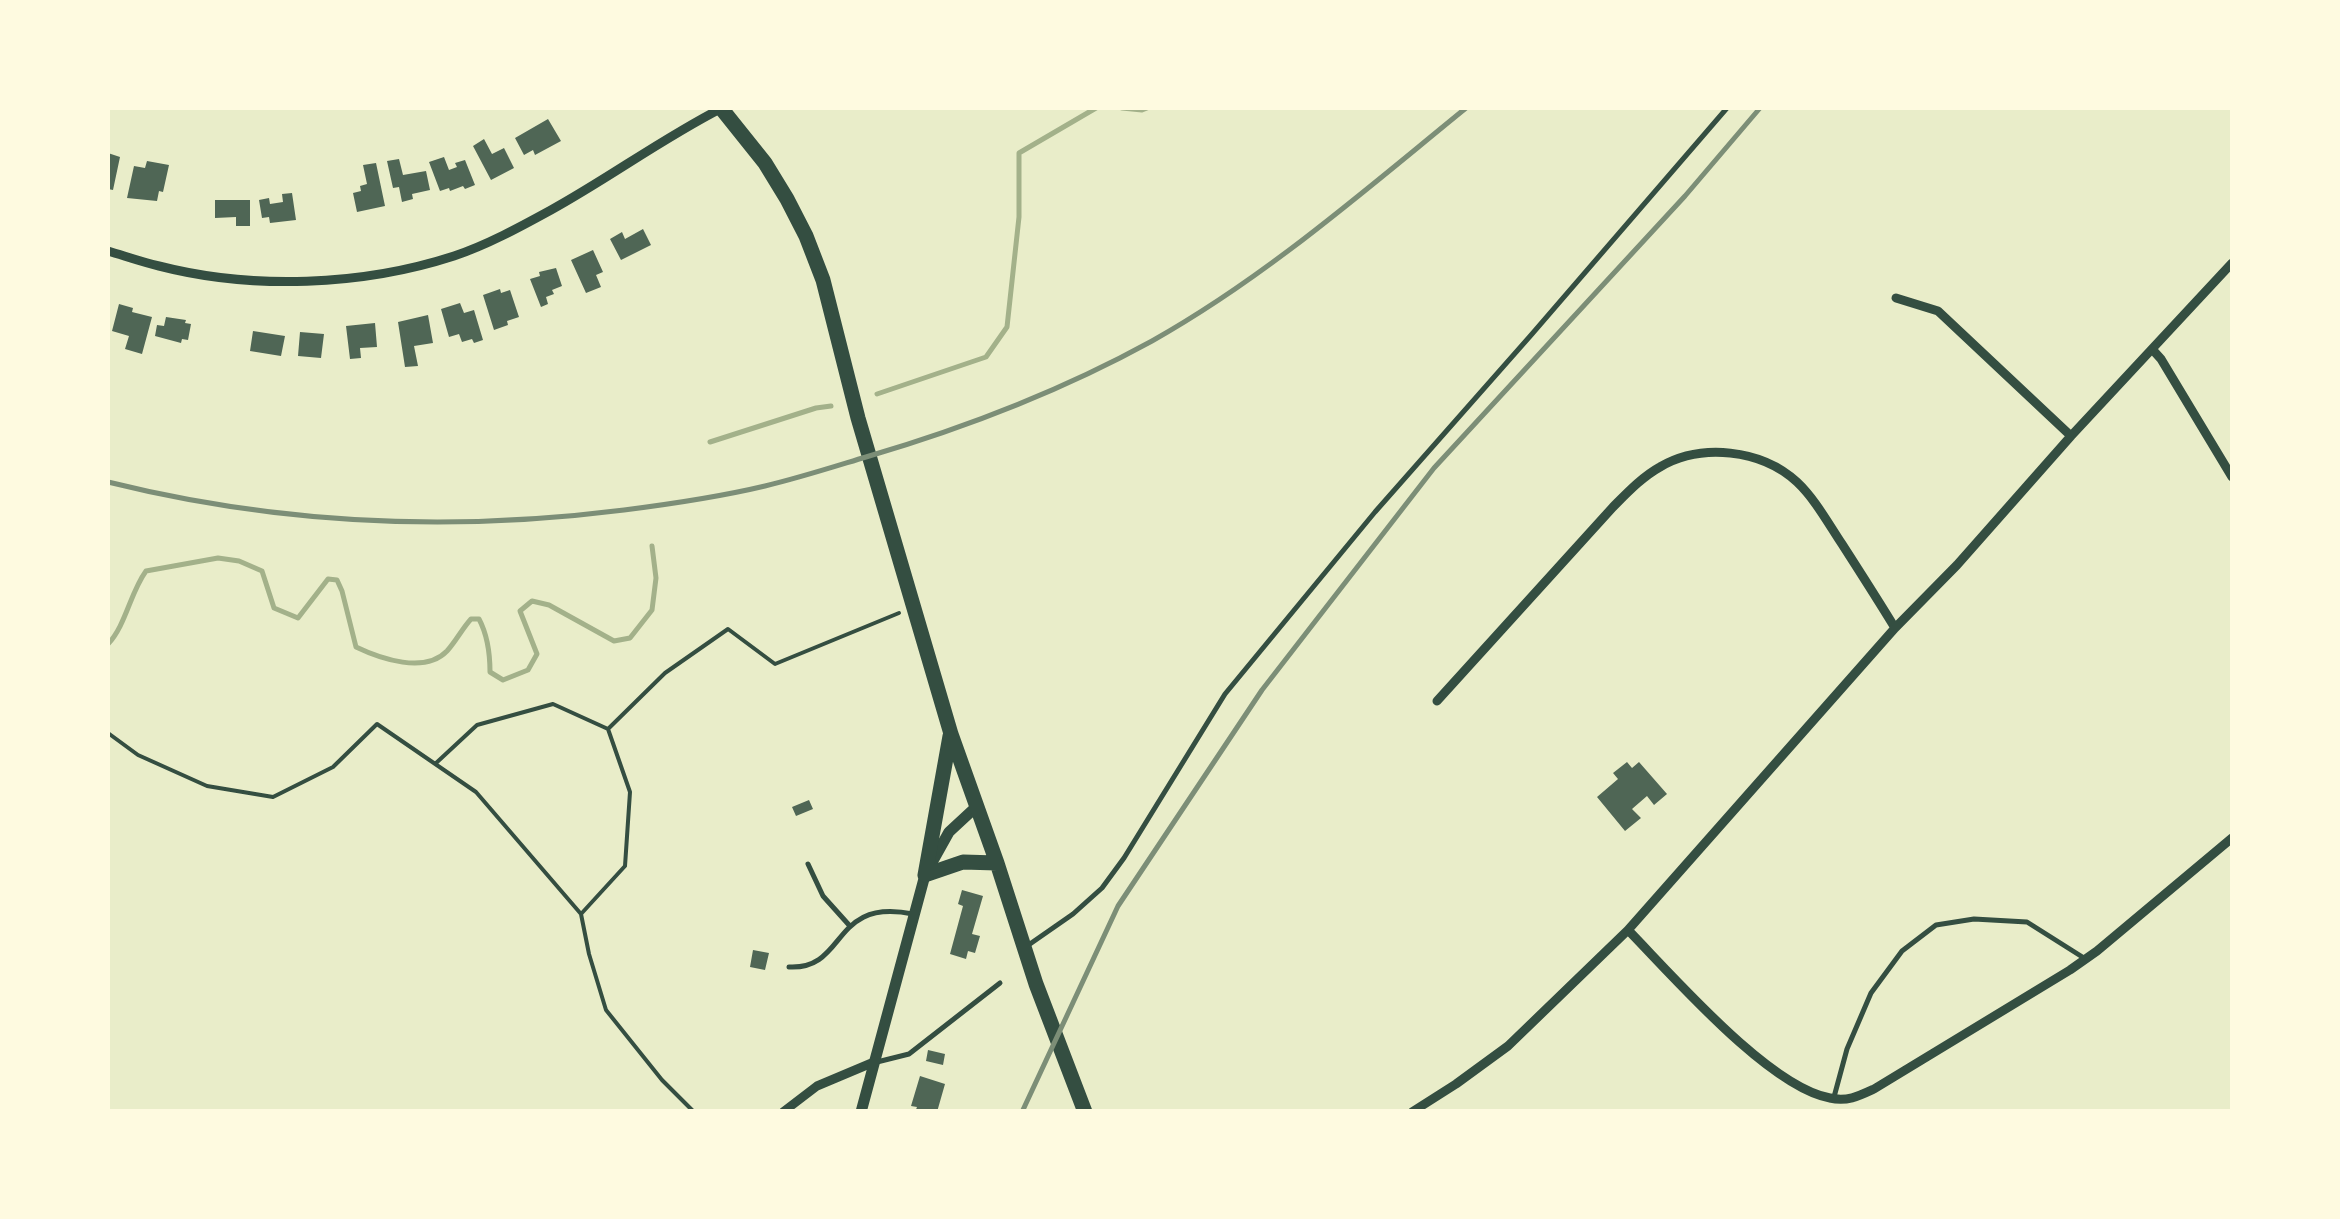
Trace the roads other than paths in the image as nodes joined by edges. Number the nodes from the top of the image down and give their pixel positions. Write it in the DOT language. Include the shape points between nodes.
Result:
graph roads {
  1 [pos="721,108"];
  2 [pos="1727,108"];
  3 [pos="108,251"];
  4 [pos="2232,262"];
  5 [pos="1896,298"];
  6 [pos="2152,349"];
  7 [pos="2071,436"];
  8 [pos="2232,477"];
  9 [pos="1896,628"];
  10 [pos="1438,701"];
  11 [pos="950,734"];
  12 [pos="976,807"];
  13 [pos="2232,838"];
  14 [pos="997,863"];
  15 [pos="808,864"];
  16 [pos="926,875"];
  17 [pos="916,915"];
  18 [pos="849,925"];
  19 [pos="1628,930"];
  20 [pos="1024,947"];
  21 [pos="2086,959"];
  22 [pos="789,967"];
  23 [pos="1000,982"];
  24 [pos="874,1062"];
  25 [pos="1834,1100"];
  26 [pos="783,1112"];
  27 [pos="861,1112"];
  28 [pos="1084,1112"];
  29 [pos="1412,1112"];
  1 -- 3 [label="street" via="502,236 397,270 260,280 162,267"];
  1 -- 11 [label="main road" via="766,163 806,236"];
  2 -- 20 [label="lane" via="1374,512 1225,694 1102,888"];
  4 -- 6 [label="street"];
  5 -- 7 [label="street" via="1938,311"];
  6 -- 7 [label="street"];
  6 -- 8 [label="street"];
  7 -- 9 [label="street"];
  9 -- 10 [label="street" via="1795,480 1744,454 1699,454 1660,466 1636,484"];
  9 -- 19 [label="street"];
  11 -- 12 [label="main road"];
  11 -- 16 [label="main road"];
  12 -- 14 [label="main road"];
  12 -- 16 [label="street" via="949,832"];
  13 -- 21 [label="street"];
  14 -- 16 [label="main road" via="962,862"];
  14 -- 20 [label="main road"];
  15 -- 18 [label="lane" via="823,896"];
  16 -- 17 [label="street"];
  17 -- 18 [label="lane" via="880,910"];
  17 -- 24 [label="street"];
  18 -- 22 [label="lane" via="823,957"];
  19 -- 25 [label="street" via="1770,1068"];
  19 -- 29 [label="street" via="1508,1046"];
  20 -- 28 [label="main road"];
  21 -- 25 [label="street" via="1874,1088"];
  21 -- 25 [label="lane" via="2027,922 1974,918 1936,926 1902,950 1871,993 1846,1049"];
  23 -- 24 [label="lane" via="909,1054"];
  24 -- 26 [label="street" via="817,1086"];
  24 -- 27 [label="street"];
}
